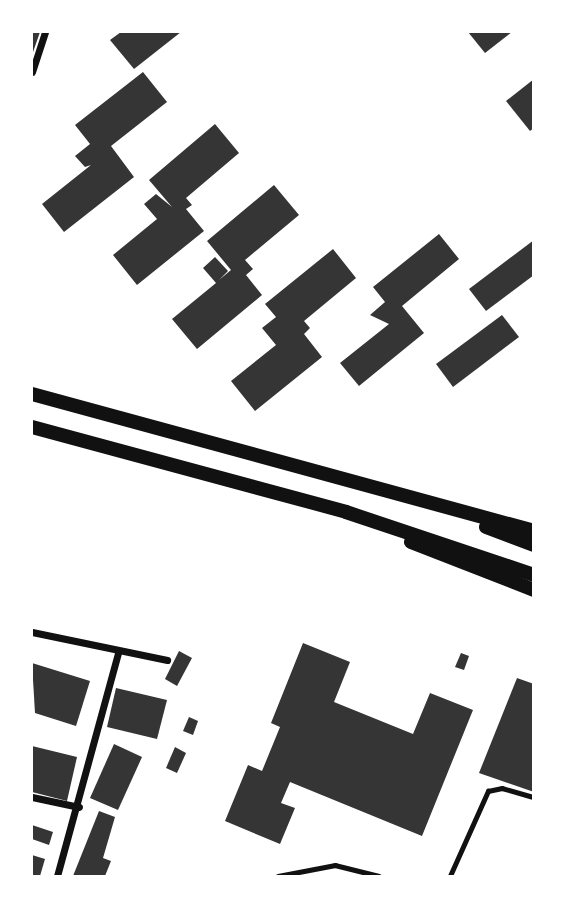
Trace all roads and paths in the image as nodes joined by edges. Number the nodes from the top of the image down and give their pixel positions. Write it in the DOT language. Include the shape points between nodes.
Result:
graph roads {
  1 [pos="45,32"];
  2 [pos="32,41"];
  3 [pos="41,44"];
  4 [pos="32,72"];
  5 [pos="32,394"];
  6 [pos="32,426"];
  7 [pos="429,506"];
  8 [pos="346,512"];
  9 [pos="534,531"];
  10 [pos="534,545"];
  11 [pos="534,575"];
  12 [pos="534,590"];
  13 [pos="32,632"];
  14 [pos="118,653"];
  15 [pos="167,660"];
  16 [pos="534,796"];
  17 [pos="32,797"];
  18 [pos="79,807"];
  19 [pos="57,877"];
  20 [pos="278,877"];
  21 [pos="379,877"];
  22 [pos="450,877"];
  1 -- 3 [label="street"];
  2 -- 3 [label="street"];
  3 -- 4 [label="street"];
  5 -- 7 [label="highway"];
  6 -- 8 [label="highway"];
  7 -- 9 [label="highway"];
  7 -- 10 [label="highway"];
  8 -- 11 [label="highway"];
  8 -- 12 [label="highway"];
  13 -- 14 [label="street"];
  14 -- 15 [label="street"];
  14 -- 18 [label="street"];
  16 -- 22 [label="lane" via="488,791"];
  17 -- 18 [label="street"];
  18 -- 19 [label="street"];
  20 -- 21 [label="lane" via="335,865"];
}
